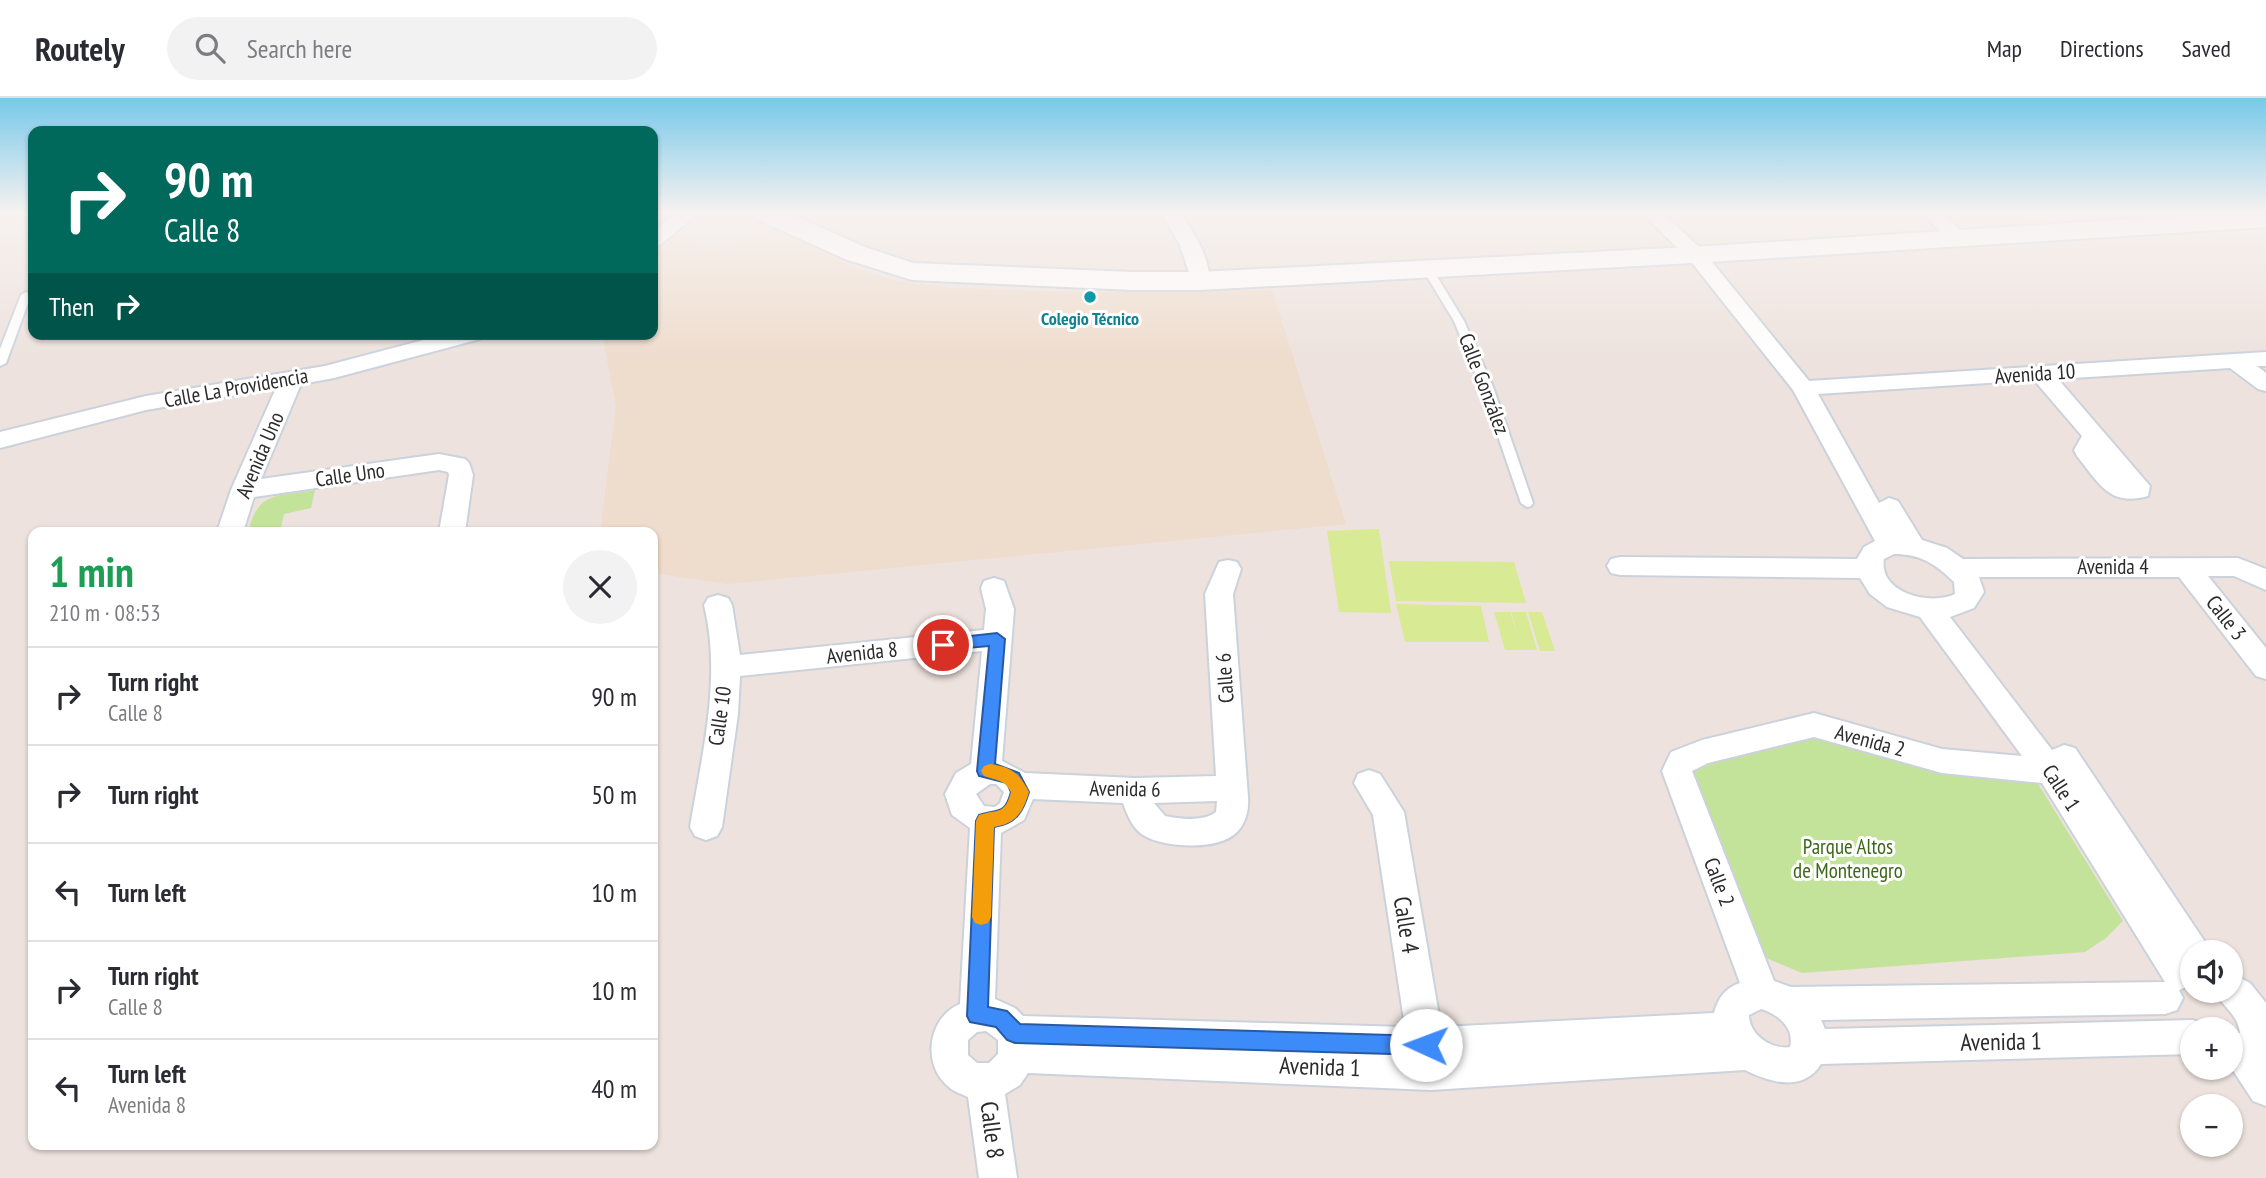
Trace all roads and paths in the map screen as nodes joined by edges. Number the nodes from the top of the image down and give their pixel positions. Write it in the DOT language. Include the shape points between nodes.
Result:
graph roads {
  1 [pos="880,262"];
  2 [pos="1198,262"];
  3 [pos="1559,262"];
  4 [pos="1710,262"];
  5 [pos="1429,270"];
  6 [pos="1200,281"];
  7 [pos="26,295"];
  8 [pos="450,340"];
  9 [pos="2266,359"];
  10 [pos="2235,361"];
  11 [pos="0,363"];
  12 [pos="2041,374"];
  13 [pos="292,378"];
  14 [pos="2266,384"];
  15 [pos="1810,388"];
  16 [pos="0,440"];
  17 [pos="2099,441"];
  18 [pos="244,490"];
  19 [pos="1527,503"];
  20 [pos="232,527"];
  21 [pos="453,527"];
  22 [pos="1902,546"];
  23 [pos="1620,566"];
  24 [pos="2186,567"];
  25 [pos="1958,568"];
  26 [pos="1228,569"];
  27 [pos="1869,569"];
  28 [pos="2266,580"];
  29 [pos="994,588"];
  30 [pos="718,605"];
  31 [pos="1942,610"];
  32 [pos="997,639"];
  33 [pos="727,667"];
  34 [pos="2266,668"];
  35 [pos="2062,770"];
  36 [pos="986,771"];
  37 [pos="1677,771"];
  38 [pos="1369,783"];
  39 [pos="1018,785"];
  40 [pos="1233,788"];
  41 [pos="1135,791"];
  42 [pos="985,821"];
  43 [pos="706,827"];
  44 [pos="2180,972"];
  45 [pos="2180,975"];
  46 [pos="2180,981"];
  47 [pos="1774,998"];
  48 [pos="2243,1000"];
  49 [pos="977,1016"];
  50 [pos="2180,1022"];
  51 [pos="2180,1036"];
  52 [pos="1741,1040"];
  53 [pos="1016,1044"];
  54 [pos="1810,1047"];
  55 [pos="2243,1051"];
  56 [pos="1428,1059"];
  57 [pos="2243,1060"];
  58 [pos="985,1082"];
  59 [pos="2266,1088"];
  60 [pos="998,1178"];
  1 -- 6 [label="main road" via="912,271"];
  2 -- 6 [label="street"];
  3 -- 5 [label="main road"];
  4 -- 15 [label="street"];
  5 -- 6 [label="main road"];
  5 -- 19 [label="lane, Calle González" via="1459,321 1488,387"];
  7 -- 11 [label="lane"];
  8 -- 13 [label="street, Calle La Providencia"];
  9 -- 10 [label="street, Avenida 10"];
  10 -- 12 [label="street, Avenida 10"];
  10 -- 14 [label="street"];
  12 -- 15 [label="street, Avenida 10"];
  12 -- 17 [label="street"];
  13 -- 16 [label="street, Calle La Providencia" via="100,412"];
  13 -- 18 [label="street, Avenida Uno"];
  15 -- 22 [label="street"];
  18 -- 20 [label="street, Avenida Uno"];
  18 -- 21 [label="street, Calle Uno" via="439,462 456,465 461,475"];
  22 -- 25 [label="street" via="1937,554"];
  22 -- 27 [label="street" via="1873,554"];
  23 -- 27 [label="street"];
  24 -- 25 [label="street, Avenida 4"];
  24 -- 28 [label="street, Avenida 4" via="2238,567"];
  24 -- 34 [label="street, Calle 3"];
  25 -- 31 [label="street" via="1969,588 1968,597 1963,605"];
  26 -- 40 [label="street, Calle 6" via="1219,594"];
  27 -- 31 [label="street" via="1878,585 1897,600"];
  29 -- 32 [label="street" via="1000,609"];
  30 -- 33 [label="street, Calle 10" via="725,624"];
  31 -- 35 [label="street, Calle 1"];
  32 -- 33 [label="street, Avenida 8"];
  32 -- 36 [label="street"];
  33 -- 43 [label="street, Calle 10"];
  35 -- 37 [label="street, Avenida 2" via="1942,761 1814,725 1702,752 1682,761"];
  35 -- 44 [label="street, Calle 1"];
  36 -- 39 [label="street" via="1005,774"];
  36 -- 42 [label="street" via="968,780 960,796 965,811"];
  37 -- 47 [label="street, Calle 2"];
  38 -- 56 [label="street, Calle 4" via="1388,812"];
  39 -- 41 [label="street, Avenida 6"];
  39 -- 42 [label="street" via="1016,808 1000,819"];
  40 -- 41 [label="street, Avenida 6"];
  40 -- 41 [label="street, Calle 6" via="1227,822 1203,831 1156,827 1139,808"];
  42 -- 49 [label="street"];
  45 -- 47 [label="street, Avenida 1"];
  46 -- 50 [label="street, Calle 1" via="2170,1012"];
  47 -- 52 [label="street" via="1740,999 1733,1007 1731,1017"];
  47 -- 54 [label="street" via="1806,1024"];
  48 -- 55 [label="street" via="2261,1031 2253,1049"];
  49 -- 53 [label="street" via="1000,1018 1009,1024"];
  49 -- 58 [label="street" via="950,1037 948,1059 961,1077"];
  51 -- 54 [label="street, Avenida 1"];
  52 -- 54 [label="street" via="1767,1062 1787,1066 1806,1057"];
  52 -- 56 [label="street, Avenida 1"];
  53 -- 56 [label="street, Avenida 1"];
  53 -- 58 [label="street" via="1004,1073"];
  57 -- 59 [label="street"];
  58 -- 60 [label="street, Calle 8"];
}
